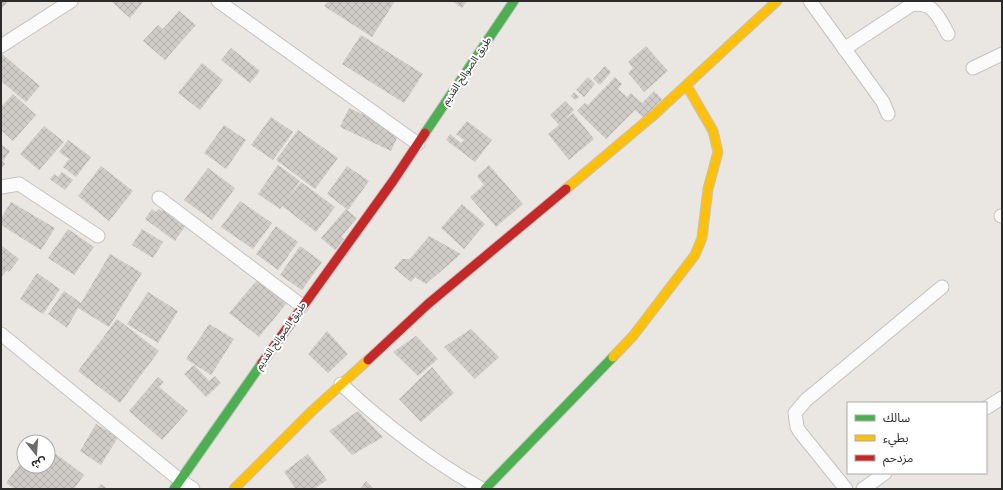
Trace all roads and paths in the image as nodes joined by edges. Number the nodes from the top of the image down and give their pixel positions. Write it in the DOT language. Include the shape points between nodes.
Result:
graph roads {
  1 [pos="71,1"];
  2 [pos="218,1"];
  3 [pos="514,1"];
  4 [pos="777,1"];
  5 [pos="810,1"];
  6 [pos="948,34"];
  7 [pos="1,46"];
  8 [pos="844,49"];
  9 [pos="1002,54"];
  10 [pos="973,68"];
  11 [pos="687,86"];
  12 [pos="888,114"];
  13 [pos="418,144"];
  14 [pos="1,187"];
  15 [pos="159,198"];
  16 [pos="98,236"];
  17 [pos="942,286"];
  18 [pos="302,306"];
  19 [pos="1,334"];
  20 [pos="341,384"];
  21 [pos="1002,398"];
  22 [pos="987,407"];
  23 [pos="884,474"];
  24 [pos="177,485"];
  25 [pos="193,489"];
  26 [pos="234,489"];
  27 [pos="482,489"];
  28 [pos="486,489"];
  29 [pos="846,489"];
  30 [pos="863,489"];
  1 -- 7 [label="street"];
  2 -- 13 [label="street"];
  3 -- 13 [label="street, طريق الصوالح القديم"];
  4 -- 11 [label="street"];
  5 -- 8 [label="street"];
  6 -- 8 [label="street" via="931,6 925,2 918,2"];
  8 -- 12 [label="street" via="883,102"];
  9 -- 10 [label="street"];
  11 -- 20 [label="street" via="428,304"];
  11 -- 28 [label="street" via="713,131 718,152 708,189 702,238 695,255 633,336"];
  13 -- 18 [label="street, طريق الصوالح القديم"];
  14 -- 16 [label="street" via="19,184"];
  15 -- 18 [label="street"];
  17 -- 29 [label="street" via="806,400 794,413 800,432"];
  18 -- 24 [label="street, طريق الصوالح القديم"];
  19 -- 24 [label="street"];
  20 -- 26 [label="street"];
  20 -- 27 [label="street" via="375,416 415,446 454,474"];
  21 -- 22 [label="street"];
  23 -- 30 [label="street"];
  24 -- 25 [label="street"];
}
